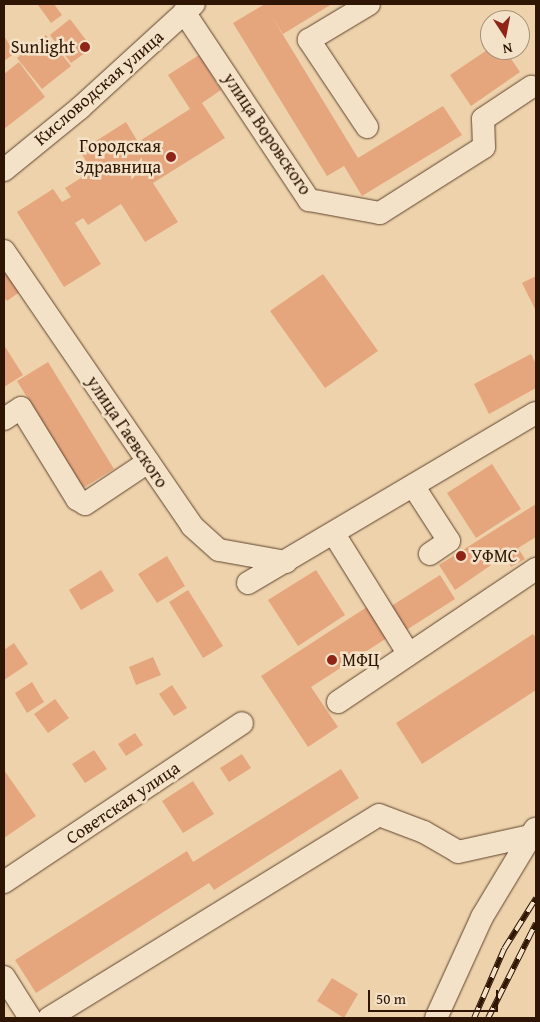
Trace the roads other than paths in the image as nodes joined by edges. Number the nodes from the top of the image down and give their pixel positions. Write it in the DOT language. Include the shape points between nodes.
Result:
graph roads {
  1 [pos="369,4"];
  2 [pos="189,8"];
  3 [pos="531,87"];
  4 [pos="367,127"];
  5 [pos="4,170"];
  6 [pos="4,251"];
  7 [pos="536,413"];
  8 [pos="4,419"];
  9 [pos="148,462"];
  10 [pos="414,487"];
  11 [pos="334,534"];
  12 [pos="430,554"];
  13 [pos="286,562"];
  14 [pos="536,569"];
  15 [pos="248,583"];
  16 [pos="408,653"];
  17 [pos="338,702"];
  18 [pos="242,723"];
  19 [pos="533,832"];
  20 [pos="4,882"];
  21 [pos="4,977"];
  22 [pos="30,1018"];
  23 [pos="49,1018"];
  24 [pos="436,1018"];
  1 -- 4 [label="street" via="309,40"];
  2 -- 3 [label="street, улица Воровского" via="309,200 380,213 484,147 483,119"];
  2 -- 5 [label="street, Кисловодская улица" via="80,108"];
  6 -- 9 [label="street, улица Гаевского"];
  7 -- 10 [label="street"];
  8 -- 9 [label="street" via="21,408 77,499 85,504"];
  9 -- 13 [label="street, улица Гаевского" via="192,526 219,550"];
  10 -- 11 [label="street"];
  10 -- 12 [label="street" via="449,541"];
  11 -- 13 [label="street"];
  11 -- 16 [label="street"];
  13 -- 15 [label="street"];
  14 -- 16 [label="street"];
  16 -- 17 [label="street"];
  18 -- 20 [label="street, Советская улица"];
  19 -- 23 [label="street" via="458,852 424,832 379,815"];
  19 -- 24 [label="street" via="482,917"];
  21 -- 22 [label="street"];
}
